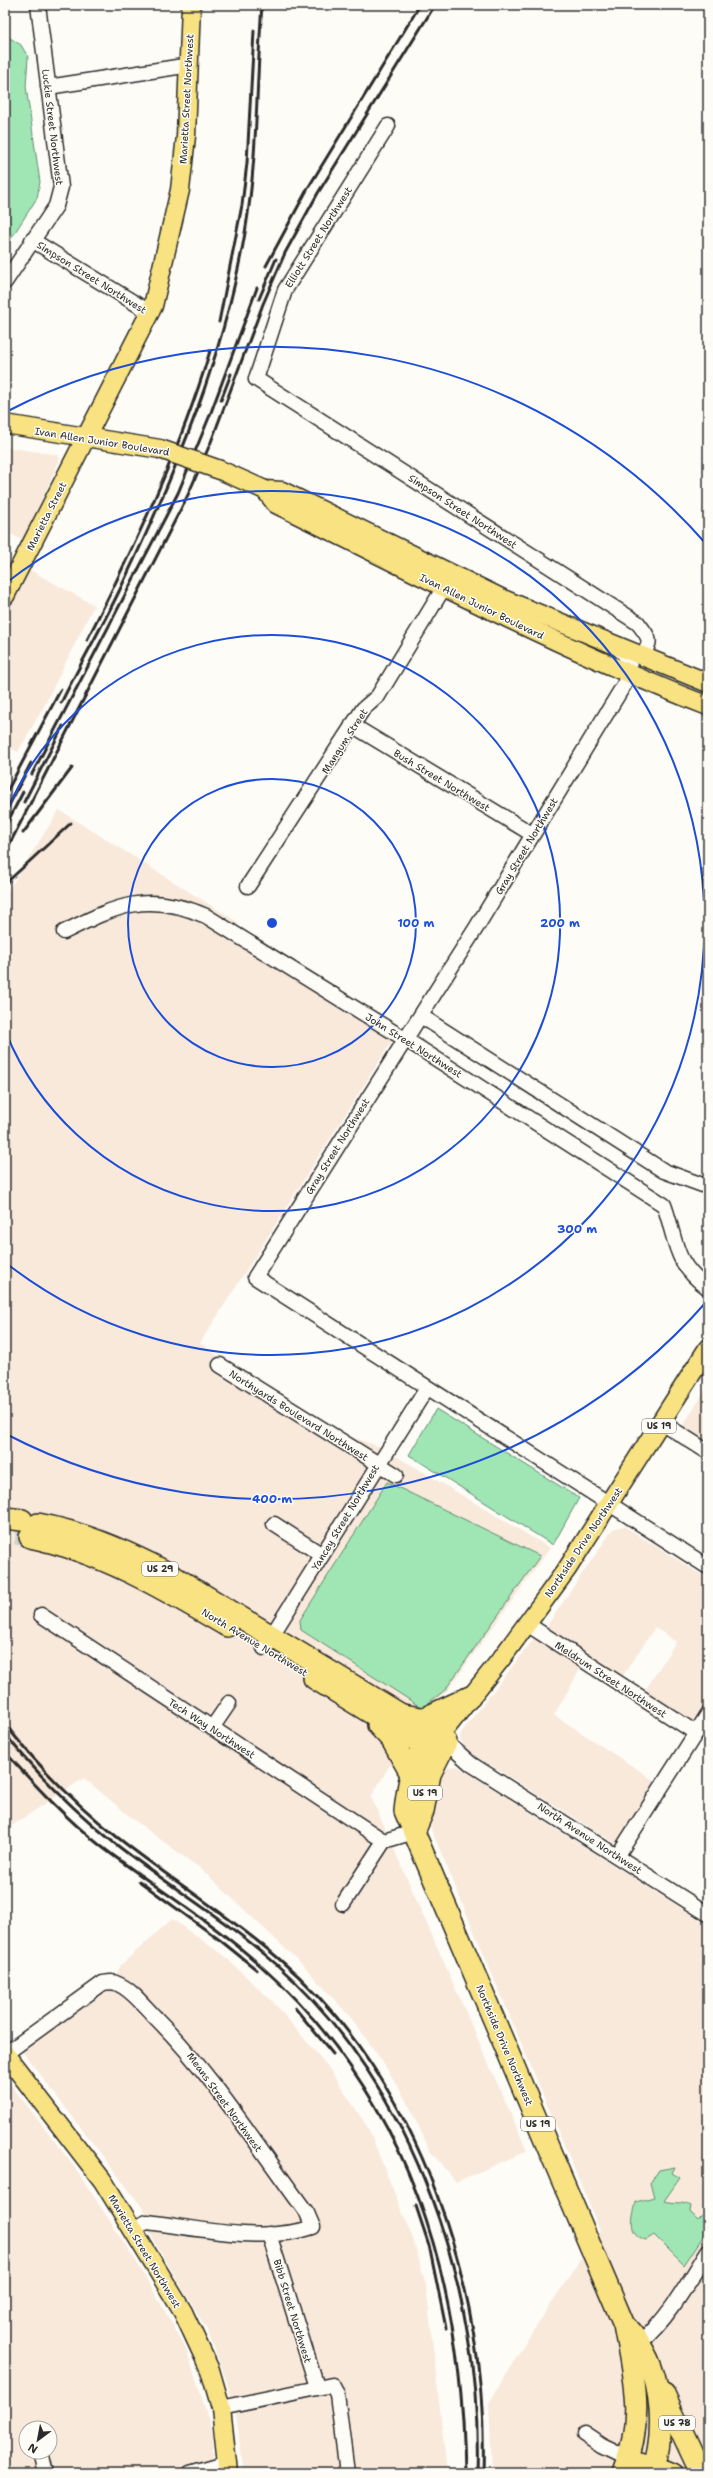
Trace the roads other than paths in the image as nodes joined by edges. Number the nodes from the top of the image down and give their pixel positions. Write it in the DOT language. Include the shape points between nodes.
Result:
graph roads {
  1 [pos="38,5"];
  2 [pos="191,5"];
  3 [pos="190,65"];
  4 [pos="48,87"];
  5 [pos="388,126"];
  6 [pos="32,240"];
  7 [pos="5,282"];
  8 [pos="151,313"];
  9 [pos="256,379"];
  10 [pos="5,424"];
  11 [pos="87,437"];
  12 [pos="447,582"];
  13 [pos="6,593"];
  14 [pos="607,641"];
  15 [pos="642,655"];
  16 [pos="630,674"];
  17 [pos="708,683"];
  18 [pos="708,706"];
  19 [pos="352,726"];
  20 [pos="532,834"];
  21 [pos="248,886"];
  22 [pos="64,932"];
  23 [pos="421,1016"];
  24 [pos="405,1039"];
  25 [pos="708,1187"];
  26 [pos="708,1288"];
  27 [pos="708,1348"];
  28 [pos="220,1365"];
  29 [pos="427,1388"];
  30 [pos="661,1422"];
  31 [pos="708,1452"];
  32 [pos="377,1465"];
  33 [pos="396,1475"];
  34 [pos="609,1504"];
  35 [pos="274,1524"];
  36 [pos="19,1528"];
  37 [pos="322,1555"];
  38 [pos="708,1567"];
  39 [pos="41,1615"];
  40 [pos="526,1624"];
  41 [pos="268,1642"];
  42 [pos="470,1697"];
  43 [pos="229,1704"];
  44 [pos="361,1706"];
  45 [pos="708,1714"];
  46 [pos="402,1715"];
  47 [pos="212,1728"];
  48 [pos="696,1733"];
  49 [pos="437,1741"];
  50 [pos="410,1772"];
  51 [pos="414,1832"];
  52 [pos="384,1841"];
  53 [pos="618,1855"];
  54 [pos="343,1904"];
  55 [pos="708,1914"];
  56 [pos="5,2054"];
  57 [pos="131,2229"];
  58 [pos="269,2234"];
  59 [pos="708,2251"];
  60 [pos="624,2325"];
  61 [pos="640,2343"];
  62 [pos="653,2372"];
  63 [pos="317,2388"];
  64 [pos="221,2408"];
  65 [pos="584,2434"];
  66 [pos="43,2460"];
  67 [pos="626,2466"];
  68 [pos="228,2468"];
  69 [pos="650,2470"];
  70 [pos="46,2473"];
  71 [pos="190,2473"];
  72 [pos="347,2473"];
  73 [pos="674,2473"];
  74 [pos="701,2473"];
  1 -- 4 [label="street, Luckie Street Northwest"];
  2 -- 3 [label="main road, Marietta Street Northwest"];
  3 -- 4 [label="street"];
  3 -- 8 [label="main road, Marietta Street Northwest" via="180,190 161,280"];
  4 -- 6 [label="street, Luckie Street Northwest" via="61,187 56,206"];
  5 -- 9 [label="street, Elliott Street Northwest" via="285,290"];
  6 -- 7 [label="street, Luckie Street Northwest"];
  6 -- 8 [label="street, Simpson Street Northwest"];
  8 -- 11 [label="main road, Marietta Street Northwest"];
  9 -- 15 [label="street, Simpson Street Northwest" via="638,623 649,637 649,646"];
  10 -- 11 [label="main road, Ivan Allen Junior Boulevard"];
  11 -- 12 [label="main road, Ivan Allen Junior Boulevard, bridge" via="160,449 220,470 265,490 282,491"];
  11 -- 13 [label="main road, Marietta Street"];
  12 -- 14 [label="main road, Ivan Allen Junior Boulevard" via="510,602"];
  12 -- 16 [label="main road, Ivan Allen Junior Boulevard"];
  12 -- 19 [label="street, Mangum Street" via="378,696 363,709"];
  14 -- 15 [label="main road, Ivan Allen Junior Boulevard"];
  14 -- 16 [label="street" via="626,654"];
  15 -- 17 [label="main road, Ivan Allen Junior Boulevard"];
  16 -- 18 [label="main road, Ivan Allen Junior Boulevard"];
  16 -- 20 [label="street, Gray Street Northwest"];
  19 -- 20 [label="street, Bush Street Northwest"];
  19 -- 21 [label="street, Mangum Street"];
  20 -- 23 [label="street, Gray Street Northwest"];
  22 -- 24 [label="street, John Street Northwest" via="105,912 122,907 162,902 184,907 206,916"];
  23 -- 24 [label="street, Gray Street Northwest"];
  23 -- 25 [label="street" via="664,1171"];
  24 -- 26 [label="street, John Street Northwest" via="664,1204 682,1262 692,1276"];
  24 -- 29 [label="street, Gray Street Northwest" via="255,1277"];
  27 -- 30 [label="main road, Northside Drive Northwest / US 19"];
  28 -- 32 [label="street, Northyards Boulevard Northwest"];
  29 -- 32 [label="street, Yancey Street Northwest"];
  29 -- 34 [label="street"];
  30 -- 31 [label="street"];
  30 -- 34 [label="main road, Northside Drive Northwest / US 19"];
  32 -- 33 [label="street, Northyards Boulevard Northwest"];
  32 -- 37 [label="street, Yancey Street Northwest"];
  34 -- 38 [label="street"];
  34 -- 40 [label="main road, Northside Drive Northwest / US 19" via="567,1569"];
  35 -- 37 [label="street"];
  36 -- 41 [label="highway, North Avenue Northwest / US 29" via="91,1539 141,1559"];
  37 -- 41 [label="street, Yancey Street Northwest"];
  39 -- 47 [label="street, Tech Way Northwest"];
  40 -- 42 [label="main road, Northside Drive Northwest / US 19"];
  40 -- 48 [label="street, Meldrum Street Northwest"];
  41 -- 44 [label="highway, North Avenue Northwest / US 29"];
  41 -- 46 [label="highway, North Avenue Northwest / US 29"];
  42 -- 46 [label="highway, US 29" via="427,1717"];
  42 -- 49 [label="main road, Northside Drive Northwest / US 19"];
  43 -- 47 [label="street"];
  44 -- 49 [label="highway, North Avenue Northwest / US 29"];
  44 -- 50 [label="highway" via="392,1740"];
  45 -- 48 [label="street"];
  46 -- 49 [label="highway, North Avenue Northwest / US 29"];
  47 -- 52 [label="street, Tech Way Northwest"];
  48 -- 53 [label="street"];
  49 -- 50 [label="highway, Northside Drive Northwest / US 19"];
  49 -- 51 [label="highway, Northside Drive Northwest / US 19" via="423,1811"];
  49 -- 53 [label="street, North Avenue Northwest"];
  50 -- 51 [label="highway, Northside Drive Northwest / US 19" via="406,1811"];
  51 -- 52 [label="street"];
  51 -- 60 [label="highway, Northside Drive Northwest / US 19"];
  52 -- 54 [label="street"];
  53 -- 55 [label="street, North Avenue Northwest"];
  56 -- 57 [label="main road, Marietta Street Northwest" via="103,2181"];
  56 -- 58 [label="street, Means Street Northwest" via="103,1983 112,1981 119,1984 133,1994 173,2034 208,2075 307,2213 313,2227"];
  57 -- 58 [label="street" via="147,2222"];
  57 -- 64 [label="main road, Marietta Street Northwest" via="196,2338 210,2370"];
  58 -- 63 [label="street, Bibb Street Northwest"];
  59 -- 61 [label="street" via="674,2304 654,2330"];
  60 -- 61 [label="highway, Northside Drive Northwest / US 19"];
  60 -- 67 [label="highway, Northside Drive Northwest / US 19" via="637,2405 636,2430"];
  61 -- 62 [label="highway, Northside Drive Northwest / US 19"];
  62 -- 69 [label="highway, Northside Drive Northwest / US 19" via="662,2422"];
  62 -- 74 [label="highway, US 78"];
  63 -- 64 [label="street"];
  63 -- 72 [label="street" via="332,2385 337,2394"];
  64 -- 68 [label="main road, Marietta Street Northwest"];
  65 -- 67 [label="street"];
  66 -- 70 [label="street"];
  67 -- 69 [label="main road"];
  68 -- 71 [label="street"];
  69 -- 73 [label="main road"];
}
